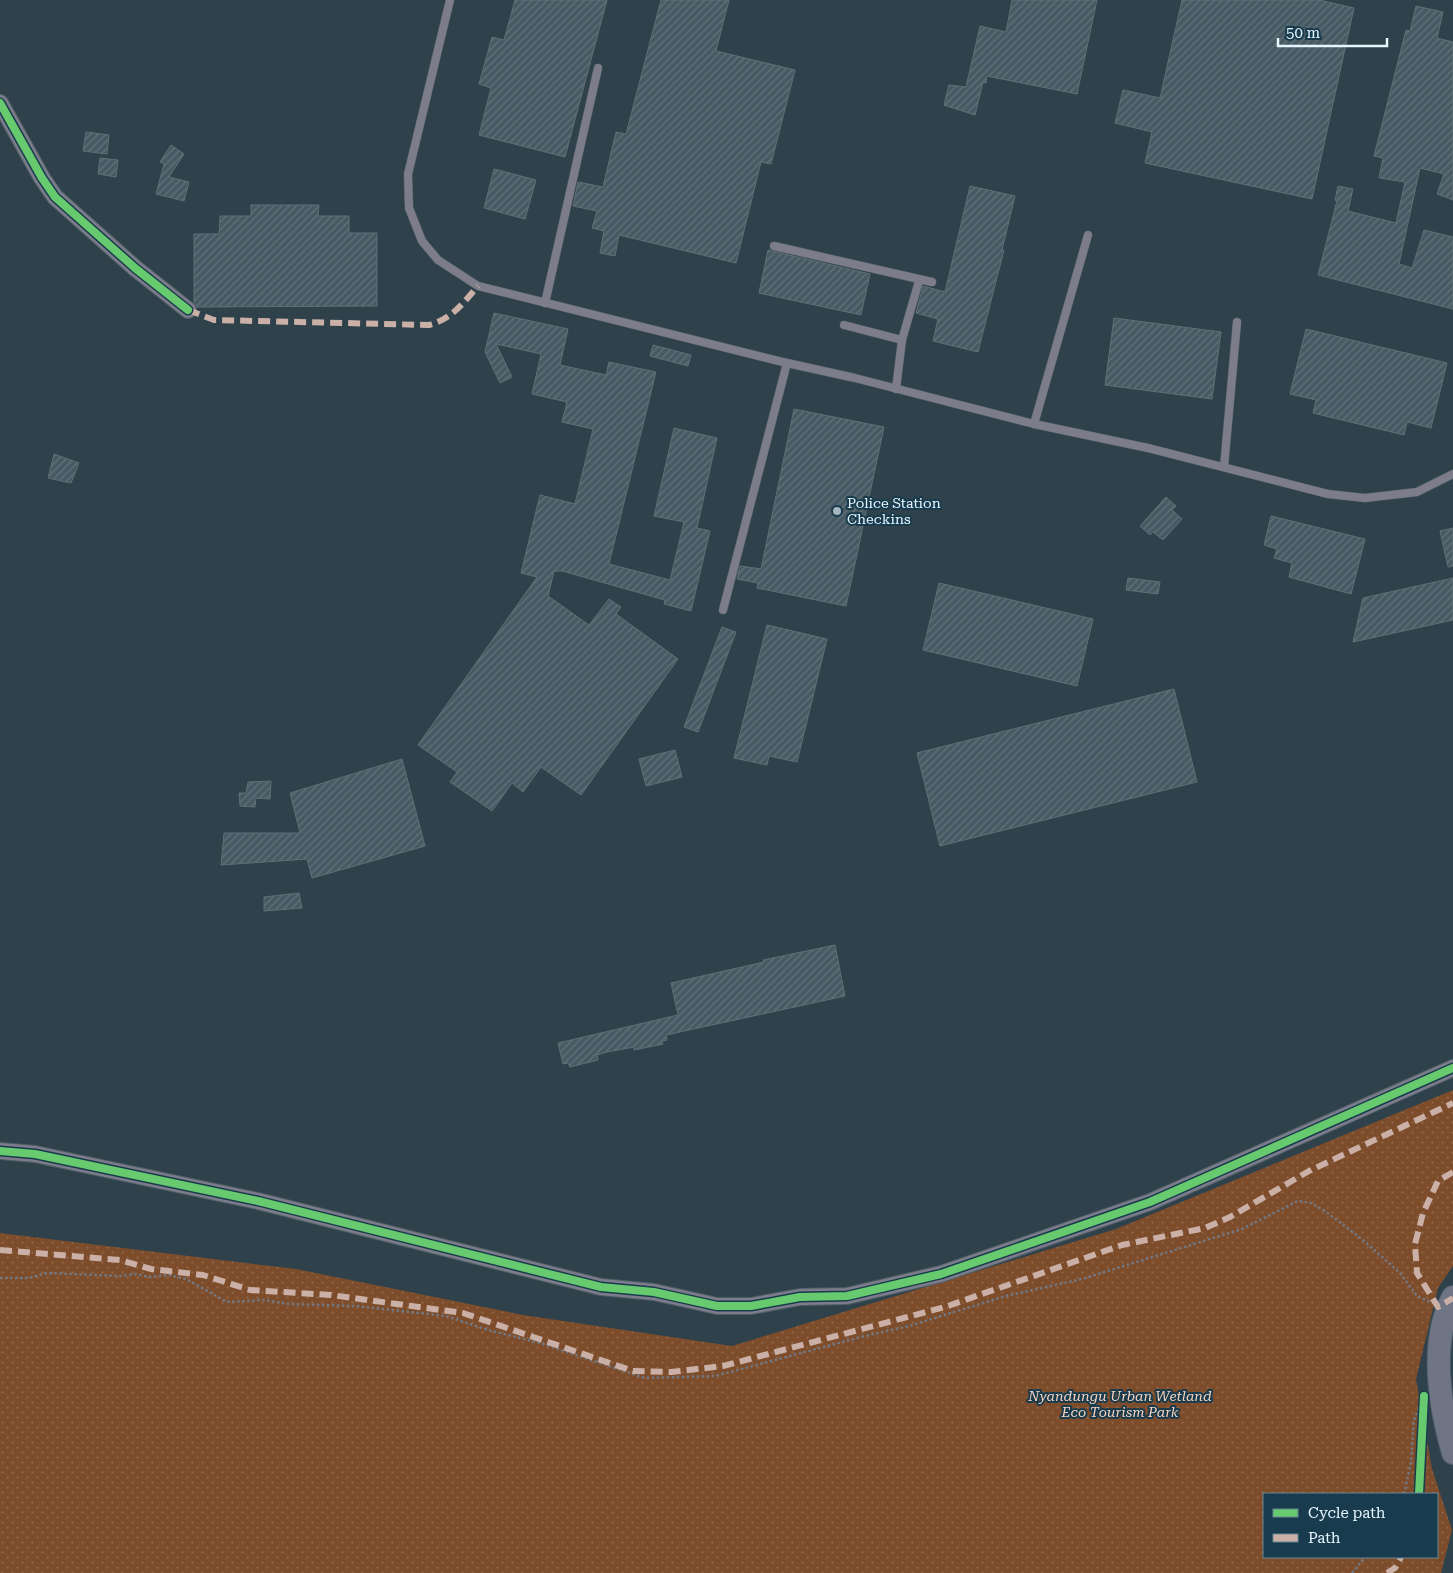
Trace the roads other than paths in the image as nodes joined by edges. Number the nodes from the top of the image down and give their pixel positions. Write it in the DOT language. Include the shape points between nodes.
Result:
graph roads {
  1 [pos="450,0"];
  2 [pos="598,68"];
  3 [pos="0,103"];
  4 [pos="1088,235"];
  5 [pos="774,246"];
  6 [pos="919,281"];
  7 [pos="932,282"];
  8 [pos="545,303"];
  9 [pos="188,310"];
  10 [pos="1237,322"];
  11 [pos="844,325"];
  12 [pos="902,340"];
  13 [pos="787,363"];
  14 [pos="896,389"];
  15 [pos="1034,424"];
  16 [pos="1224,466"];
  17 [pos="1453,474"];
  18 [pos="723,610"];
  19 [pos="1453,1068"];
  20 [pos="0,1151"];
  21 [pos="1453,1297"];
  22 [pos="1453,1453"];
  1 -- 8 [label="lane" via="408,174 409,208 422,242 438,260 478,286"];
  2 -- 8 [label="lane"];
  3 -- 9 [label="street" via="55,197"];
  4 -- 15 [label="lane"];
  5 -- 6 [label="lane"];
  6 -- 7 [label="lane"];
  6 -- 12 [label="lane"];
  8 -- 13 [label="lane"];
  10 -- 16 [label="lane"];
  11 -- 12 [label="lane"];
  12 -- 14 [label="lane"];
  13 -- 14 [label="lane"];
  13 -- 18 [label="lane"];
  14 -- 15 [label="lane"];
  15 -- 16 [label="lane"];
  16 -- 17 [label="lane" via="1328,494 1365,498 1417,492"];
  19 -- 20 [label="street" via="1150,1202 1062,1233 941,1274 847,1296 800,1296 751,1306 717,1306 654,1292 601,1287 258,1201 35,1154"];
  21 -- 22 [label="main road" via="1448,1307 1439,1355 1442,1414"];
}
